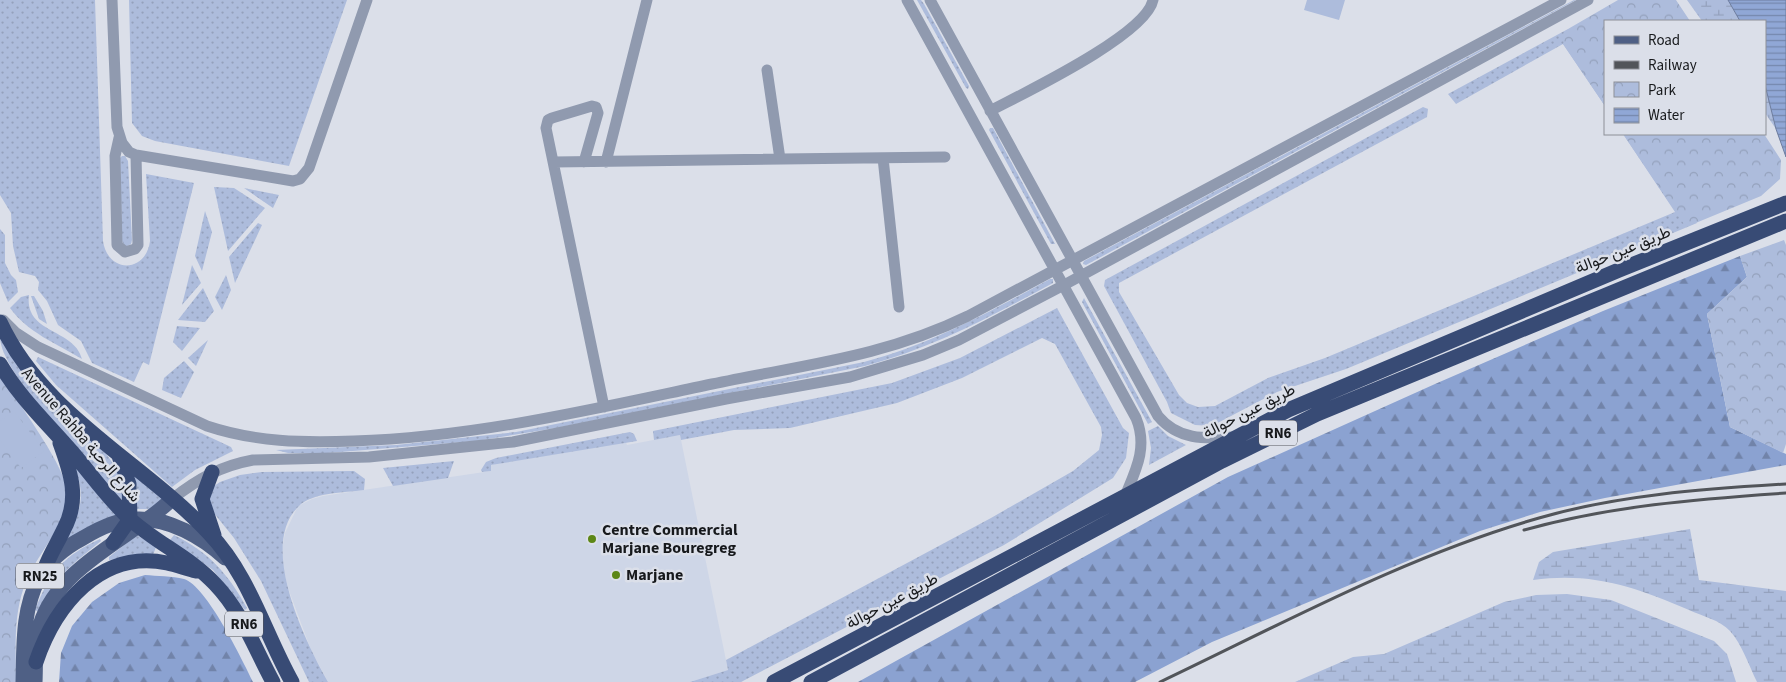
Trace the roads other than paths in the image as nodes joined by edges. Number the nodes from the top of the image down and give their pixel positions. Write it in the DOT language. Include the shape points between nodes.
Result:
graph roads {
  1 [pos="112,0"];
  2 [pos="367,0"];
  3 [pos="647,0"];
  4 [pos="907,0"];
  5 [pos="930,0"];
  6 [pos="1152,0"];
  7 [pos="1561,0"];
  8 [pos="1588,0"];
  9 [pos="767,70"];
  10 [pos="990,110"];
  11 [pos="119,138"];
  12 [pos="136,155"];
  13 [pos="945,157"];
  14 [pos="883,158"];
  15 [pos="780,159"];
  16 [pos="554,162"];
  17 [pos="584,162"];
  18 [pos="606,162"];
  19 [pos="1786,204"];
  20 [pos="1786,221"];
  21 [pos="1072,260"];
  22 [pos="1056,268"];
  23 [pos="1081,276"];
  24 [pos="1064,285"];
  25 [pos="899,307"];
  26 [pos="0,317"];
  27 [pos="0,322"];
  28 [pos="0,364"];
  29 [pos="604,408"];
  30 [pos="56,435"];
  31 [pos="1233,437"];
  32 [pos="117,452"];
  33 [pos="212,472"];
  34 [pos="1124,496"];
  35 [pos="172,499"];
  36 [pos="140,522"];
  37 [pos="214,539"];
  38 [pos="45,568"];
  39 [pos="205,574"];
  40 [pos="242,578"];
  41 [pos="36,662"];
  42 [pos="23,682"];
  43 [pos="35,682"];
  44 [pos="273,682"];
  45 [pos="292,682"];
  46 [pos="774,682"];
  47 [pos="811,682"];
  1 -- 11 [label="street"];
  2 -- 12 [label="street" via="309,168 300,179 286,181"];
  3 -- 18 [label="street"];
  4 -- 22 [label="street"];
  5 -- 10 [label="street"];
  6 -- 10 [label="street" via="1146,16 1112,44"];
  7 -- 21 [label="street"];
  8 -- 23 [label="street"];
  9 -- 15 [label="street"];
  10 -- 21 [label="street"];
  11 -- 12 [label="street" via="125,148"];
  11 -- 12 [label="street" via="115,156 117,245 125,252 138,245"];
  13 -- 14 [label="street"];
  14 -- 15 [label="street"];
  14 -- 25 [label="street"];
  15 -- 18 [label="street"];
  16 -- 17 [label="street"];
  16 -- 17 [label="street" via="546,128 548,120 592,106 598,113"];
  16 -- 29 [label="street"];
  17 -- 18 [label="street"];
  19 -- 31 [label="highway, طريق عين حوالة / RN6" via="1344,385"];
  20 -- 47 [label="highway, طريق عين حوالة / RN6" via="1317,414"];
  21 -- 22 [label="street"];
  21 -- 23 [label="street"];
  22 -- 24 [label="street"];
  22 -- 29 [label="street" via="968,316 896,346"];
  23 -- 24 [label="street"];
  23 -- 31 [label="street" via="1161,420 1187,436 1208,439"];
  24 -- 33 [label="street" via="959,340 924,355 850,377 513,442 378,457 253,460"];
  24 -- 34 [label="street" via="1138,424 1142,445 1140,460"];
  26 -- 29 [label="street" via="26,340 88,371 207,426 250,438 328,442 411,438 493,429"];
  27 -- 32 [label="highway, Avenue Rahba شارع الرحبة" via="24,363 48,393"];
  28 -- 30 [label="highway, Avenue Rahba شارع الرحبة / RN25" via="29,405"];
  30 -- 36 [label="highway, Avenue Rahba شارع الرحبة / RN25"];
  30 -- 38 [label="highway, RN25" via="70,471 74,495 69,519"];
  31 -- 34 [label="highway, طريق عين حوالة / RN6"];
  32 -- 35 [label="highway, Avenue Rahba شارع الرحبة"];
  32 -- 36 [label="highway"];
  33 -- 35 [label="street"];
  33 -- 37 [label="highway" via="202,499"];
  34 -- 46 [label="highway, طريق عين حوالة / RN6"];
  35 -- 36 [label="main road, RN25"];
  35 -- 37 [label="highway, RN6"];
  36 -- 38 [label="main road, RN25" via="104,528 78,540"];
  36 -- 39 [label="highway, RN6"];
  36 -- 40 [label="main road" via="174,526 200,539"];
  36 -- 41 [label="main road, RN25" via="77,572 49,606 40,625"];
  37 -- 40 [label="highway, RN6"];
  38 -- 42 [label="main road, RN25" via="33,592 26,619"];
  39 -- 41 [label="highway" via="151,562 134,563 104,572 67,601 49,630"];
  39 -- 44 [label="highway, RN6" via="238,616"];
  40 -- 45 [label="highway, RN6"];
  41 -- 43 [label="main road, RN25"];
}
